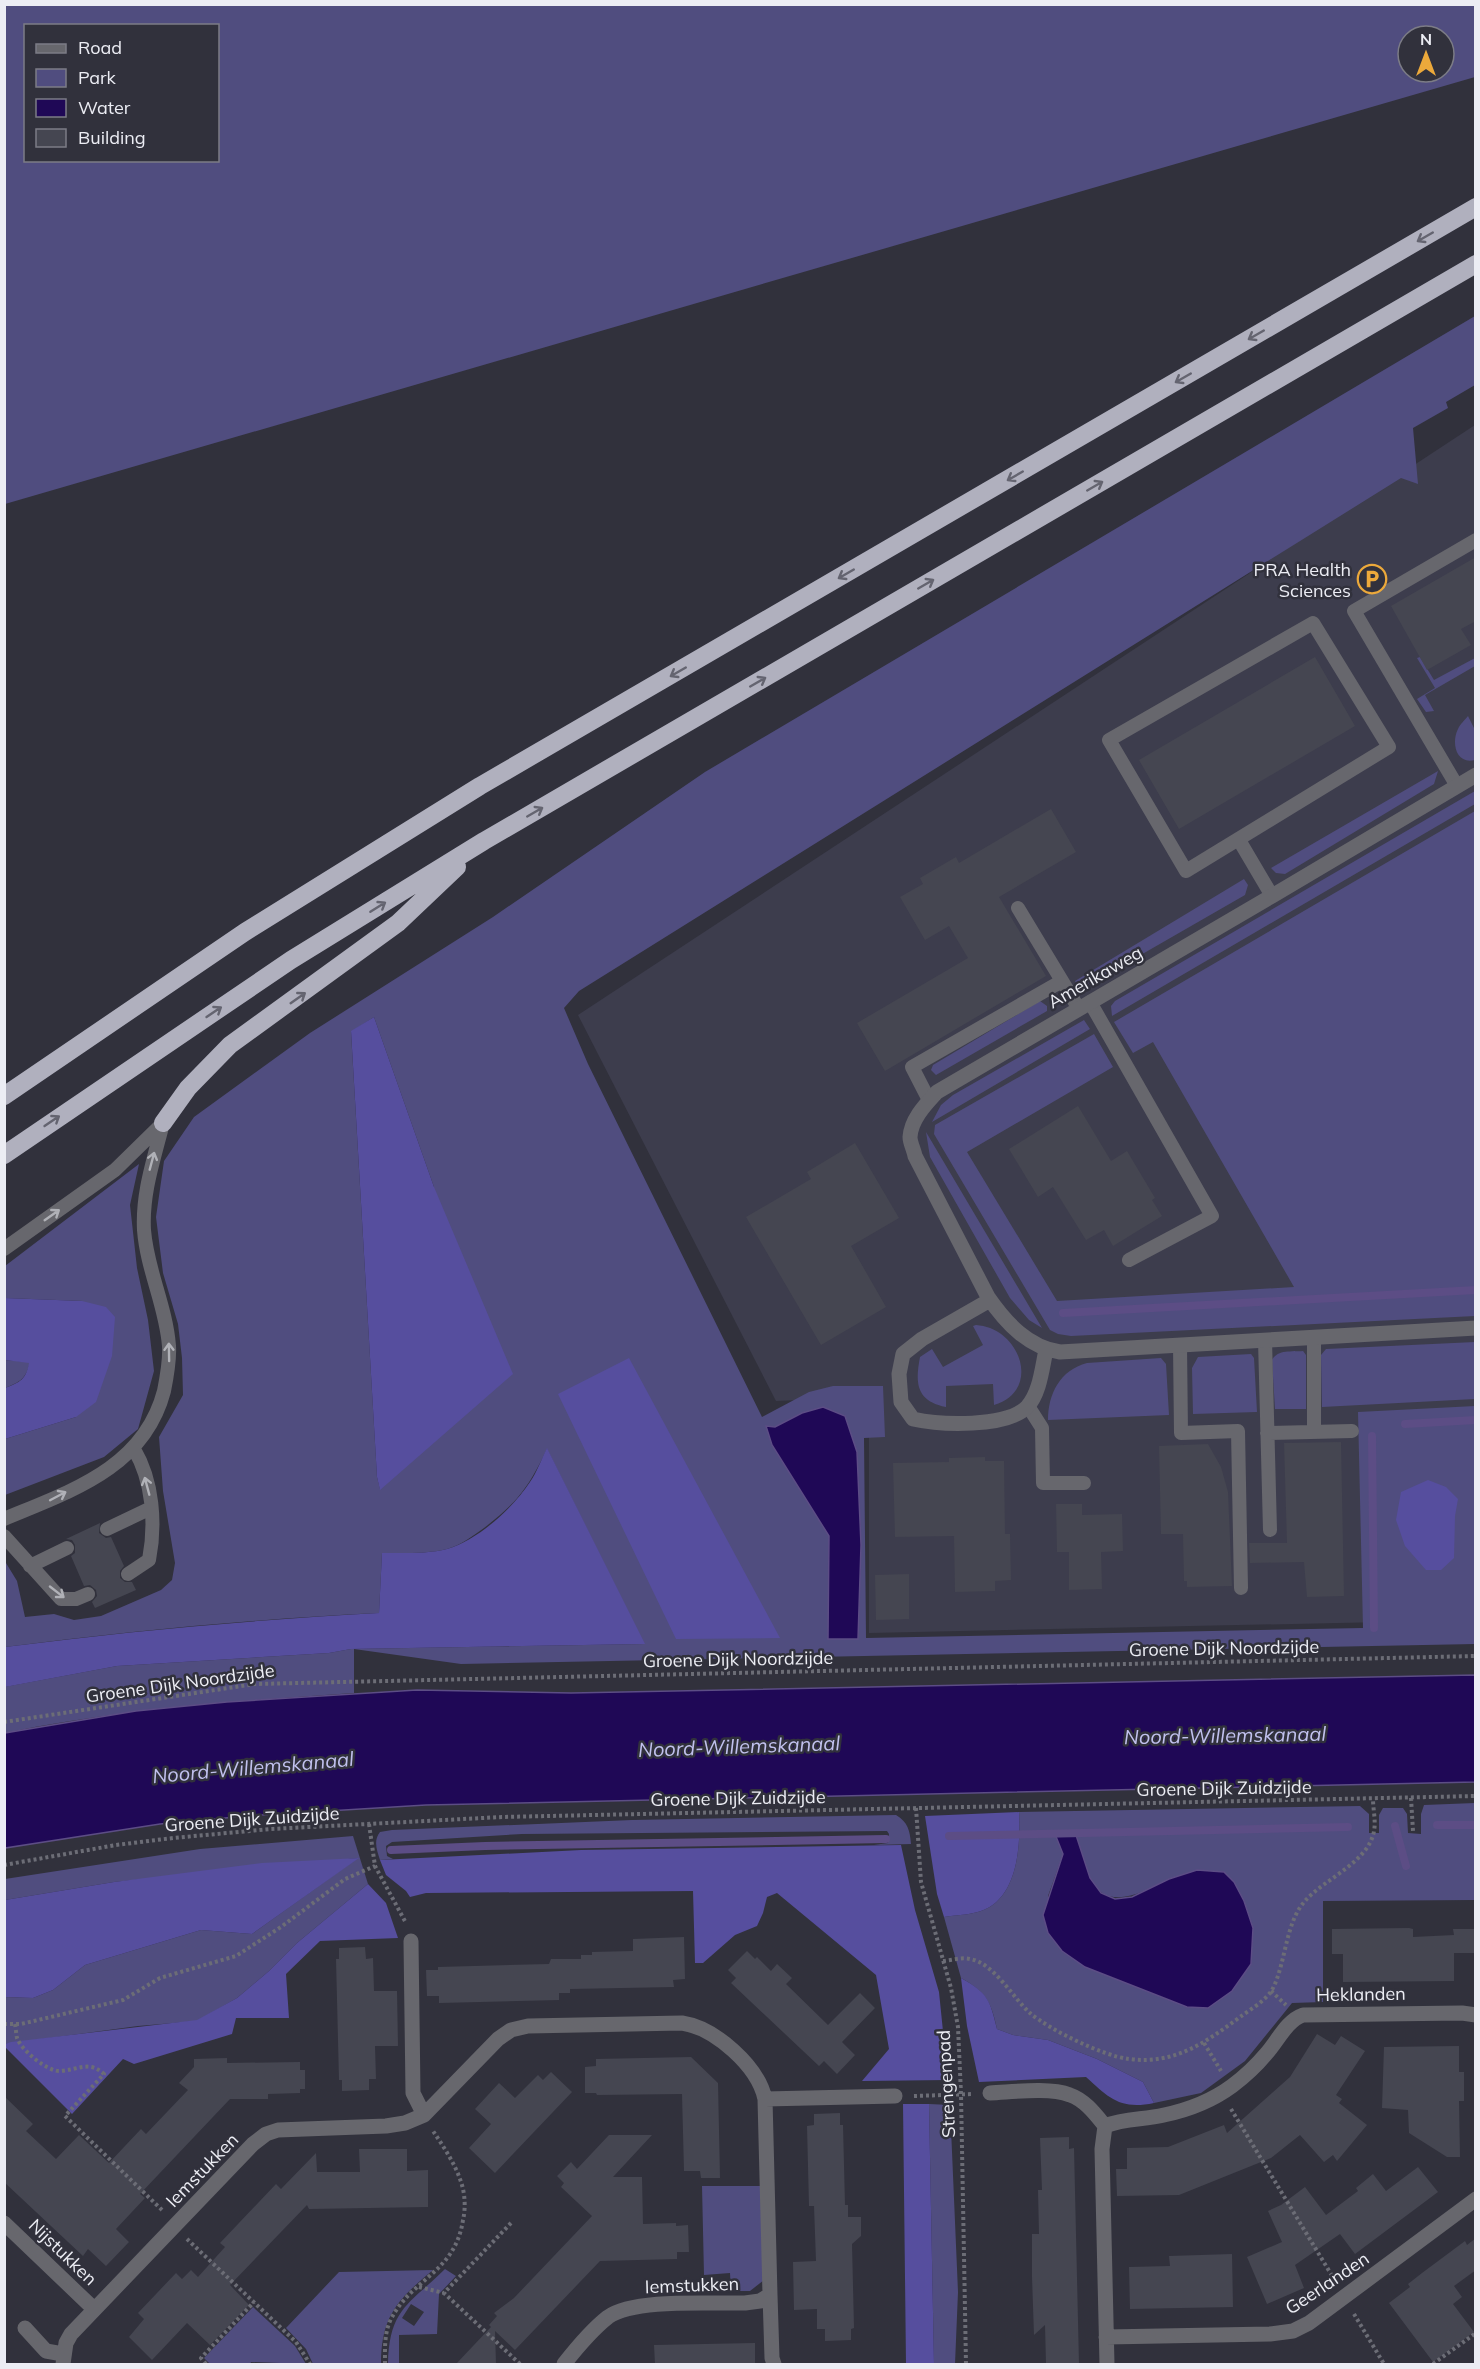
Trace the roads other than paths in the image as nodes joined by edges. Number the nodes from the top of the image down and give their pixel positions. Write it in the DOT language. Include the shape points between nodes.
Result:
graph roads {
  1 [pos="1476,207"];
  2 [pos="1476,264"];
  3 [pos="1476,540"];
  4 [pos="1476,775"];
  5 [pos="1457,786"];
  6 [pos="1239,840"];
  7 [pos="484,841"];
  8 [pos="1272,897"];
  9 [pos="1018,908"];
  10 [pos="1062,981"];
  11 [pos="1084,1006"];
  12 [pos="4,1096"];
  13 [pos="929,1100"];
  14 [pos="163,1123"];
  15 [pos="4,1155"];
  16 [pos="4,1249"];
  17 [pos="1129,1260"];
  18 [pos="990,1300"];
  19 [pos="1476,1328"];
  20 [pos="1314,1337"];
  21 [pos="1265,1340"];
  22 [pos="1180,1345"];
  23 [pos="1046,1350"];
  24 [pos="1028,1406"];
  25 [pos="1314,1431"];
  26 [pos="1352,1431"];
  27 [pos="1268,1432"];
  28 [pos="134,1449"];
  29 [pos="1084,1483"];
  30 [pos="151,1508"];
  31 [pos="4,1519"];
  32 [pos="107,1529"];
  33 [pos="1270,1530"];
  34 [pos="4,1536"];
  35 [pos="67,1548"];
  36 [pos="30,1566"];
  37 [pos="128,1574"];
  38 [pos="1241,1588"];
  39 [pos="88,1594"];
  40 [pos="411,1941"];
  41 [pos="1476,2015"];
  42 [pos="990,2093"];
  43 [pos="895,2096"];
  44 [pos="765,2099"];
  45 [pos="424,2115"];
  46 [pos="1105,2126"];
  47 [pos="1476,2199"];
  48 [pos="4,2223"];
  49 [pos="770,2295"];
  50 [pos="94,2309"];
  51 [pos="25,2328"];
  52 [pos="1106,2337"];
  53 [pos="63,2359"];
  54 [pos="564,2364"];
  55 [pos="774,2364"];
  56 [pos="1107,2364"];
  1 -- 12 [label="highway, one-way" via="480,786 245,932"];
  7 -- 2 [label="highway, one-way"];
  3 -- 5 [label="lane" via="1354,611"];
  4 -- 5 [label="street, Amerikaweg"];
  5 -- 8 [label="street, Amerikaweg"];
  6 -- 6 [label="lane" via="1389,747 1313,623 1109,740 1186,871"];
  6 -- 8 [label="lane"];
  14 -- 7 [label="highway, one-way" via="188,1088 230,1045 398,923"];
  15 -- 7 [label="highway, one-way" via="291,960"];
  8 -- 11 [label="street, Amerikaweg"];
  9 -- 10 [label="lane"];
  10 -- 11 [label="lane"];
  10 -- 13 [label="lane" via="912,1067"];
  11 -- 13 [label="street, Amerikaweg"];
  11 -- 17 [label="lane" via="1212,1216"];
  13 -- 18 [label="street, Amerikaweg" via="915,1120 910,1137 915,1156"];
  16 -- 14 [label="lane, one-way" via="115,1170"];
  28 -- 14 [label="lane, one-way" via="159,1407 168,1372 166,1325 144,1231 146,1189"];
  18 -- 23 [label="street, Amerikaweg" via="1022,1335"];
  18 -- 24 [label="street" via="903,1354 899,1374 901,1402 913,1419 942,1423 1001,1420"];
  19 -- 20 [label="street"];
  20 -- 21 [label="street"];
  20 -- 25 [label="lane"];
  21 -- 22 [label="street"];
  21 -- 27 [label="lane"];
  22 -- 23 [label="street"];
  22 -- 38 [label="lane" via="1181,1432 1238,1431"];
  23 -- 24 [label="street"];
  24 -- 29 [label="lane" via="1042,1428 1043,1483"];
  25 -- 26 [label="lane"];
  25 -- 27 [label="lane"];
  27 -- 33 [label="lane"];
  30 -- 28 [label="lane, one-way"];
  31 -- 28 [label="lane, one-way" via="115,1466"];
  30 -- 32 [label="lane"];
  30 -- 37 [label="lane" via="154,1535 149,1560"];
  34 -- 36 [label="lane"];
  35 -- 36 [label="lane"];
  36 -- 39 [label="lane, one-way" via="61,1599"];
  40 -- 45 [label="street" via="413,2093"];
  41 -- 46 [label="street, Heklanden" via="1303,2015 1291,2021 1264,2056 1226,2090 1205,2102 1165,2115"];
  42 -- 46 [label="street" via="1072,2095"];
  43 -- 44 [label="street"];
  44 -- 45 [label="street, Iemstukken" via="755,2074 713,2034 697,2025 528,2026 498,2038"];
  44 -- 49 [label="street, Iemstukken"];
  45 -- 50 [label="street, Iemstukken" via="386,2126 295,2128 266,2134"];
  46 -- 52 [label="street" via="1102,2149"];
  47 -- 52 [label="street, Geerlanden" via="1293,2331"];
  48 -- 50 [label="street, Nijstukken"];
  49 -- 54 [label="street, Iemstukken" via="745,2303 624,2309 608,2317"];
  49 -- 55 [label="street, Iemstukken"];
  50 -- 53 [label="street, Iemstukken" via="71,2334"];
  51 -- 53 [label="street, Iemstukken" via="46,2351"];
  52 -- 56 [label="street"];
}
